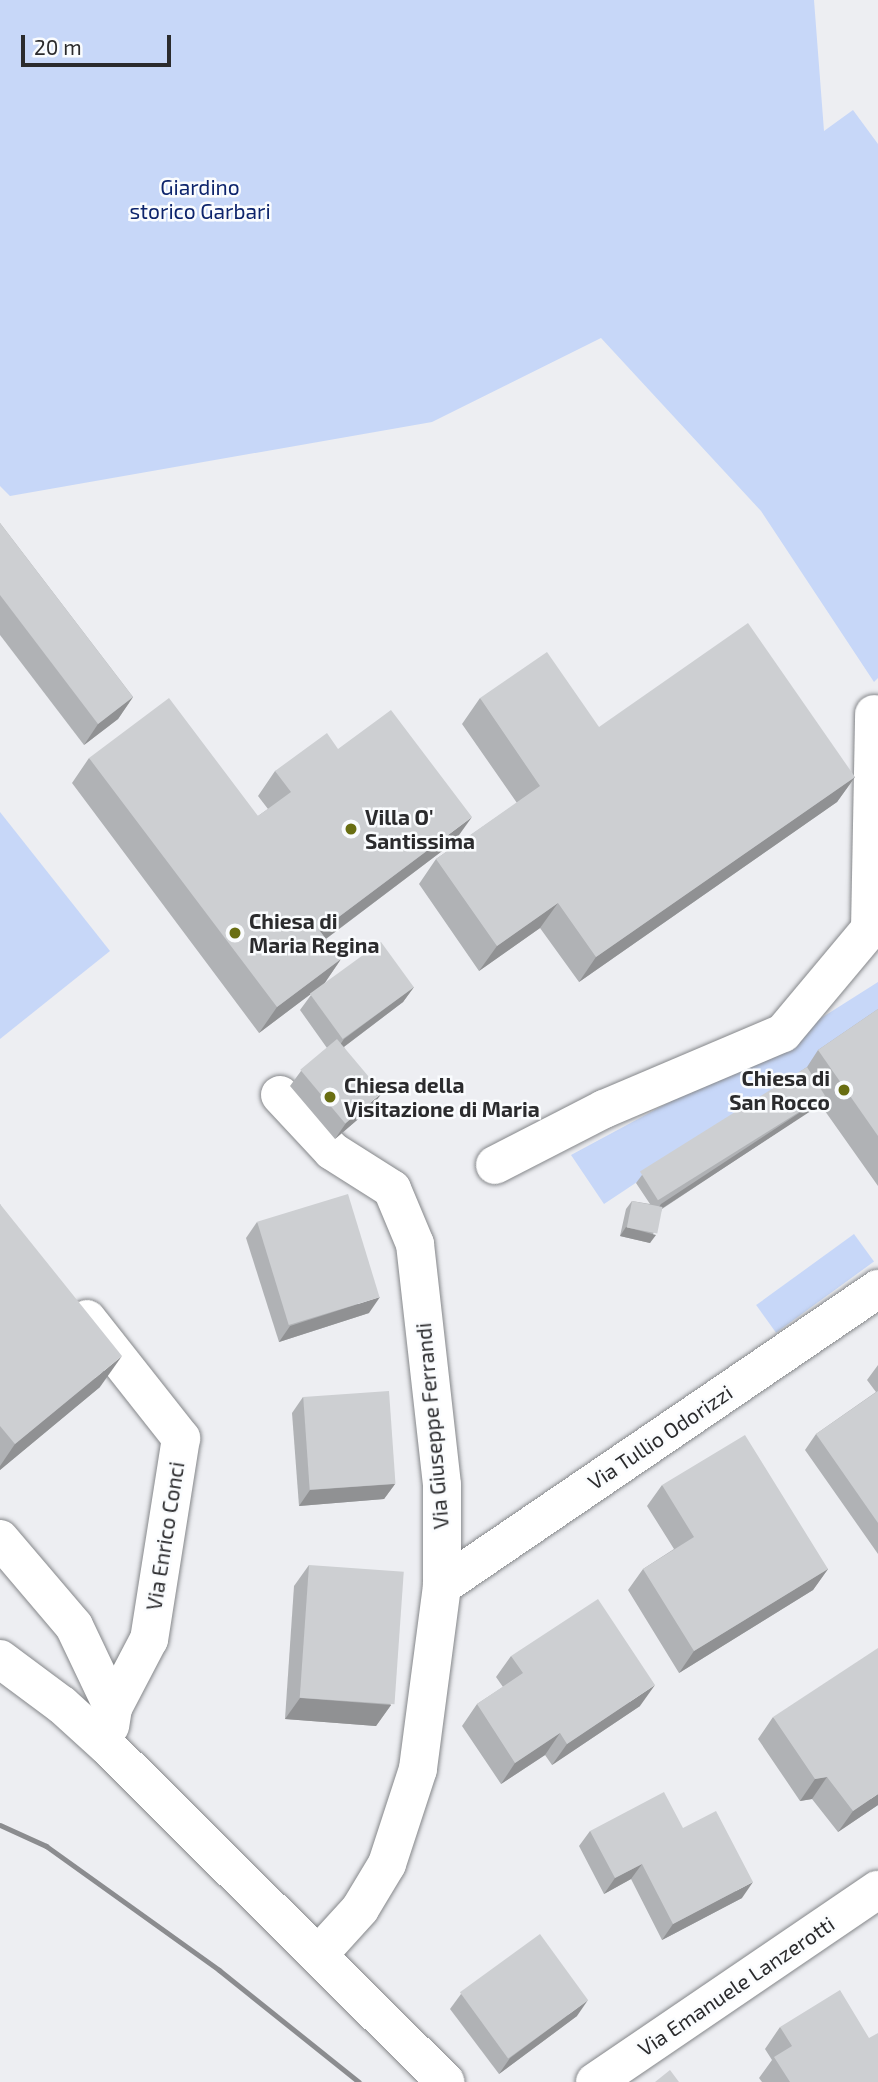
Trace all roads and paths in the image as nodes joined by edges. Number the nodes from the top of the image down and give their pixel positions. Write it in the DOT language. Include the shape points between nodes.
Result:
graph roads {
  1 [pos="874,714"];
  2 [pos="280,1094"];
  3 [pos="495,1165"];
  4 [pos="878,1289"];
  5 [pos="69,1296"];
  6 [pos="0,1538"];
  7 [pos="442,1586"];
  8 [pos="0,1658"];
  9 [pos="113,1708"];
  10 [pos="107,1746"];
  11 [pos="878,1890"];
  12 [pos="319,1954"];
  13 [pos="445,2082"];
  14 [pos="594,2082"];
  1 -- 3 [label="street" via="870,929 792,1022 783,1032 604,1109"];
  2 -- 7 [label="street, Via Giuseppe Ferrandi" via="332,1151 392,1189 415,1244 442,1485"];
  4 -- 7 [label="street, Via Tullio Odorizzi"];
  5 -- 9 [label="street, Via Enrico Conci" via="181,1438 149,1639"];
  6 -- 9 [label="street" via="74,1626"];
  7 -- 12 [label="street, Via Giuseppe Ferrandi" via="418,1769 387,1864 360,1909"];
  8 -- 10 [label="street"];
  9 -- 10 [label="street, Via Enrico Conci"];
  10 -- 12 [label="street"];
  11 -- 14 [label="street, Via Emanuele Lanzerotti"];
  12 -- 13 [label="street"];
}
